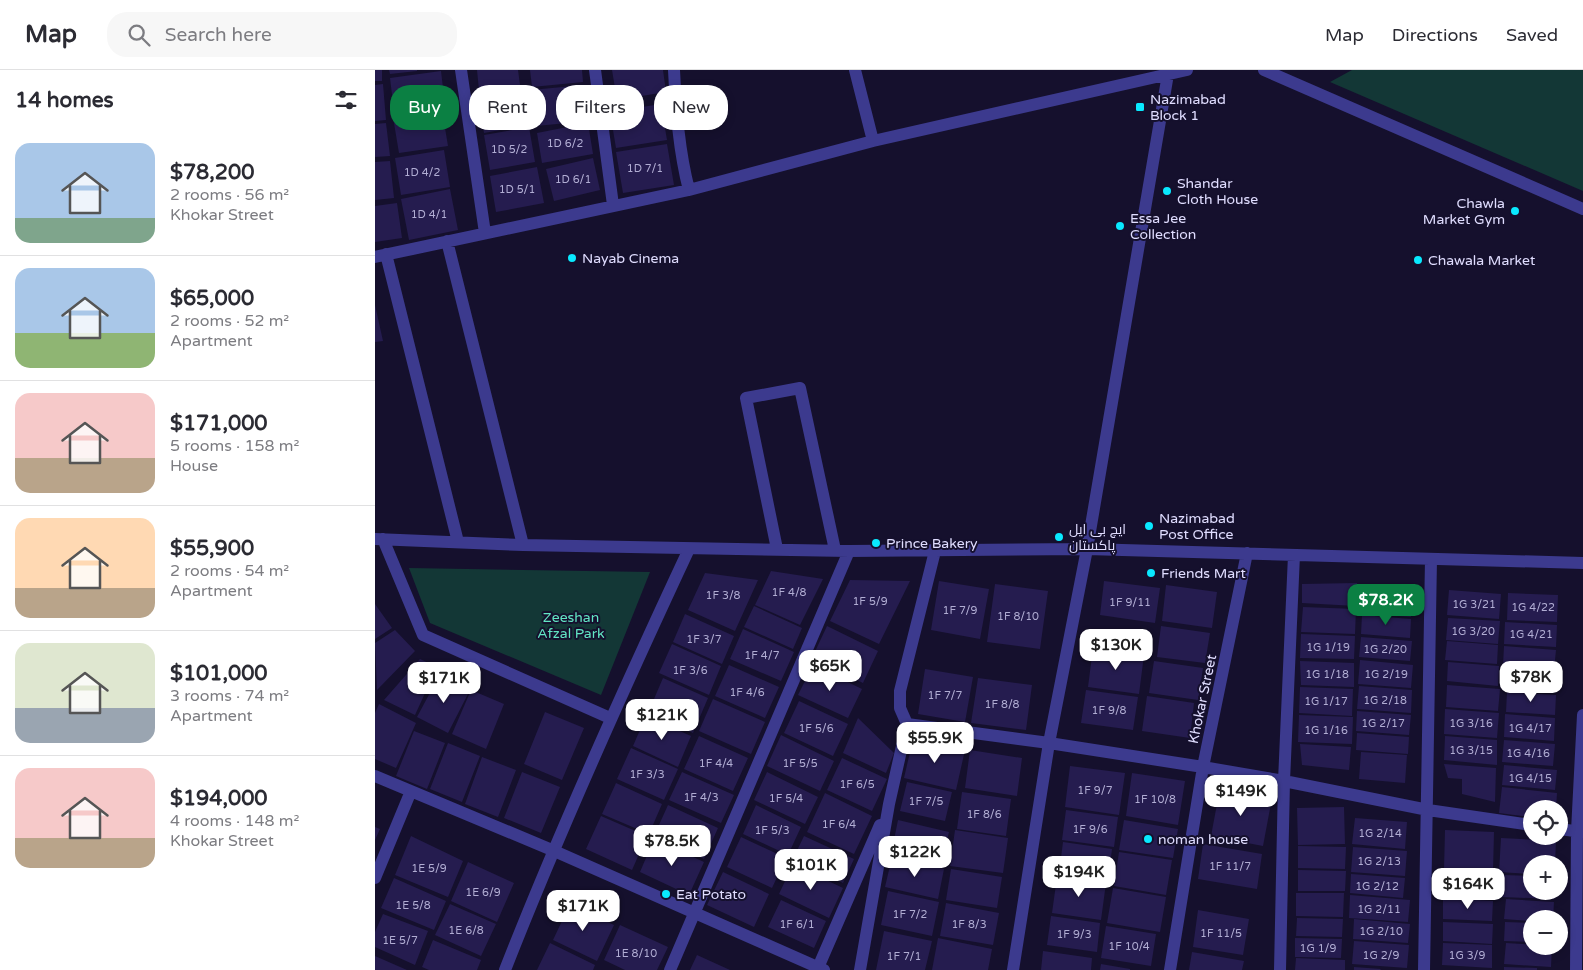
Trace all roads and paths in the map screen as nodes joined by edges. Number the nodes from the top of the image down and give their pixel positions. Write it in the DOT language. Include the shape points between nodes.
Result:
graph roads {
  1 [pos="461,70"];
  2 [pos="595,70"];
  3 [pos="674,70"];
  4 [pos="855,70"];
  5 [pos="1187,70"];
  6 [pos="1264,70"];
  7 [pos="1168,74"];
  8 [pos="873,141"];
  9 [pos="689,190"];
  10 [pos="613,205"];
  11 [pos="1583,209"];
  12 [pos="485,233"];
  13 [pos="447,242"];
  14 [pos="381,256"];
  15 [pos="379,539"];
  16 [pos="458,542"];
  17 [pos="523,545"];
  18 [pos="689,549"];
  19 [pos="777,549"];
  20 [pos="1087,549"];
  21 [pos="835,550"];
  22 [pos="849,551"];
  23 [pos="935,551"];
  24 [pos="1247,553"];
  25 [pos="1294,554"];
  26 [pos="1431,559"];
  27 [pos="1583,563"];
  28 [pos="1583,715"];
  29 [pos="610,718"];
  30 [pos="907,724"];
  31 [pos="1049,743"];
  32 [pos="1203,768"];
  33 [pos="375,776"];
  34 [pos="1284,781"];
  35 [pos="411,791"];
  36 [pos="889,804"];
  37 [pos="1428,810"];
  38 [pos="1523,824"];
  39 [pos="1580,832"];
  40 [pos="552,850"];
  41 [pos="375,878"];
  42 [pos="694,913"];
  43 [pos="820,969"];
  44 [pos="505,970"];
  45 [pos="670,970"];
  46 [pos="860,970"];
  47 [pos="1013,970"];
  48 [pos="1170,970"];
  49 [pos="1280,970"];
  50 [pos="1424,970"];
  51 [pos="1576,970"];
  1 -- 12 [label="street"];
  2 -- 10 [label="street"];
  3 -- 9 [label="street" via="682,162"];
  4 -- 8 [label="street"];
  5 -- 7 [label="street"];
  6 -- 11 [label="street"];
  7 -- 8 [label="street"];
  7 -- 20 [label="street"];
  8 -- 9 [label="street"];
  9 -- 10 [label="street"];
  10 -- 12 [label="street"];
  12 -- 13 [label="street"];
  13 -- 14 [label="street"];
  13 -- 17 [label="street"];
  14 -- 16 [label="street"];
  15 -- 16 [label="street"];
  15 -- 29 [label="street" via="423,635"];
  16 -- 17 [label="street"];
  17 -- 18 [label="street"];
  18 -- 19 [label="street"];
  18 -- 29 [label="street"];
  19 -- 21 [label="street"];
  19 -- 21 [label="street" via="745,398 800,388"];
  20 -- 23 [label="street"];
  20 -- 24 [label="street"];
  20 -- 31 [label="street"];
  21 -- 22 [label="street"];
  22 -- 23 [label="street"];
  22 -- 42 [label="street"];
  23 -- 30 [label="street" via="900,691 900,708"];
  24 -- 25 [label="street"];
  24 -- 32 [label="street, Khokar Street"];
  25 -- 26 [label="street"];
  25 -- 34 [label="street"];
  26 -- 27 [label="street"];
  26 -- 37 [label="street"];
  28 -- 39 [label="street"];
  29 -- 40 [label="street"];
  30 -- 31 [label="street"];
  30 -- 36 [label="street"];
  31 -- 32 [label="street"];
  31 -- 47 [label="street"];
  32 -- 34 [label="street"];
  32 -- 48 [label="street, Khokar Street"];
  33 -- 35 [label="street"];
  34 -- 37 [label="street"];
  34 -- 49 [label="street"];
  35 -- 40 [label="street"];
  35 -- 41 [label="street"];
  36 -- 43 [label="street"];
  36 -- 46 [label="street"];
  37 -- 38 [label="street"];
  37 -- 50 [label="street"];
  39 -- 51 [label="street"];
  40 -- 42 [label="street"];
  40 -- 44 [label="street"];
  42 -- 43 [label="street"];
  42 -- 45 [label="street"];
}
